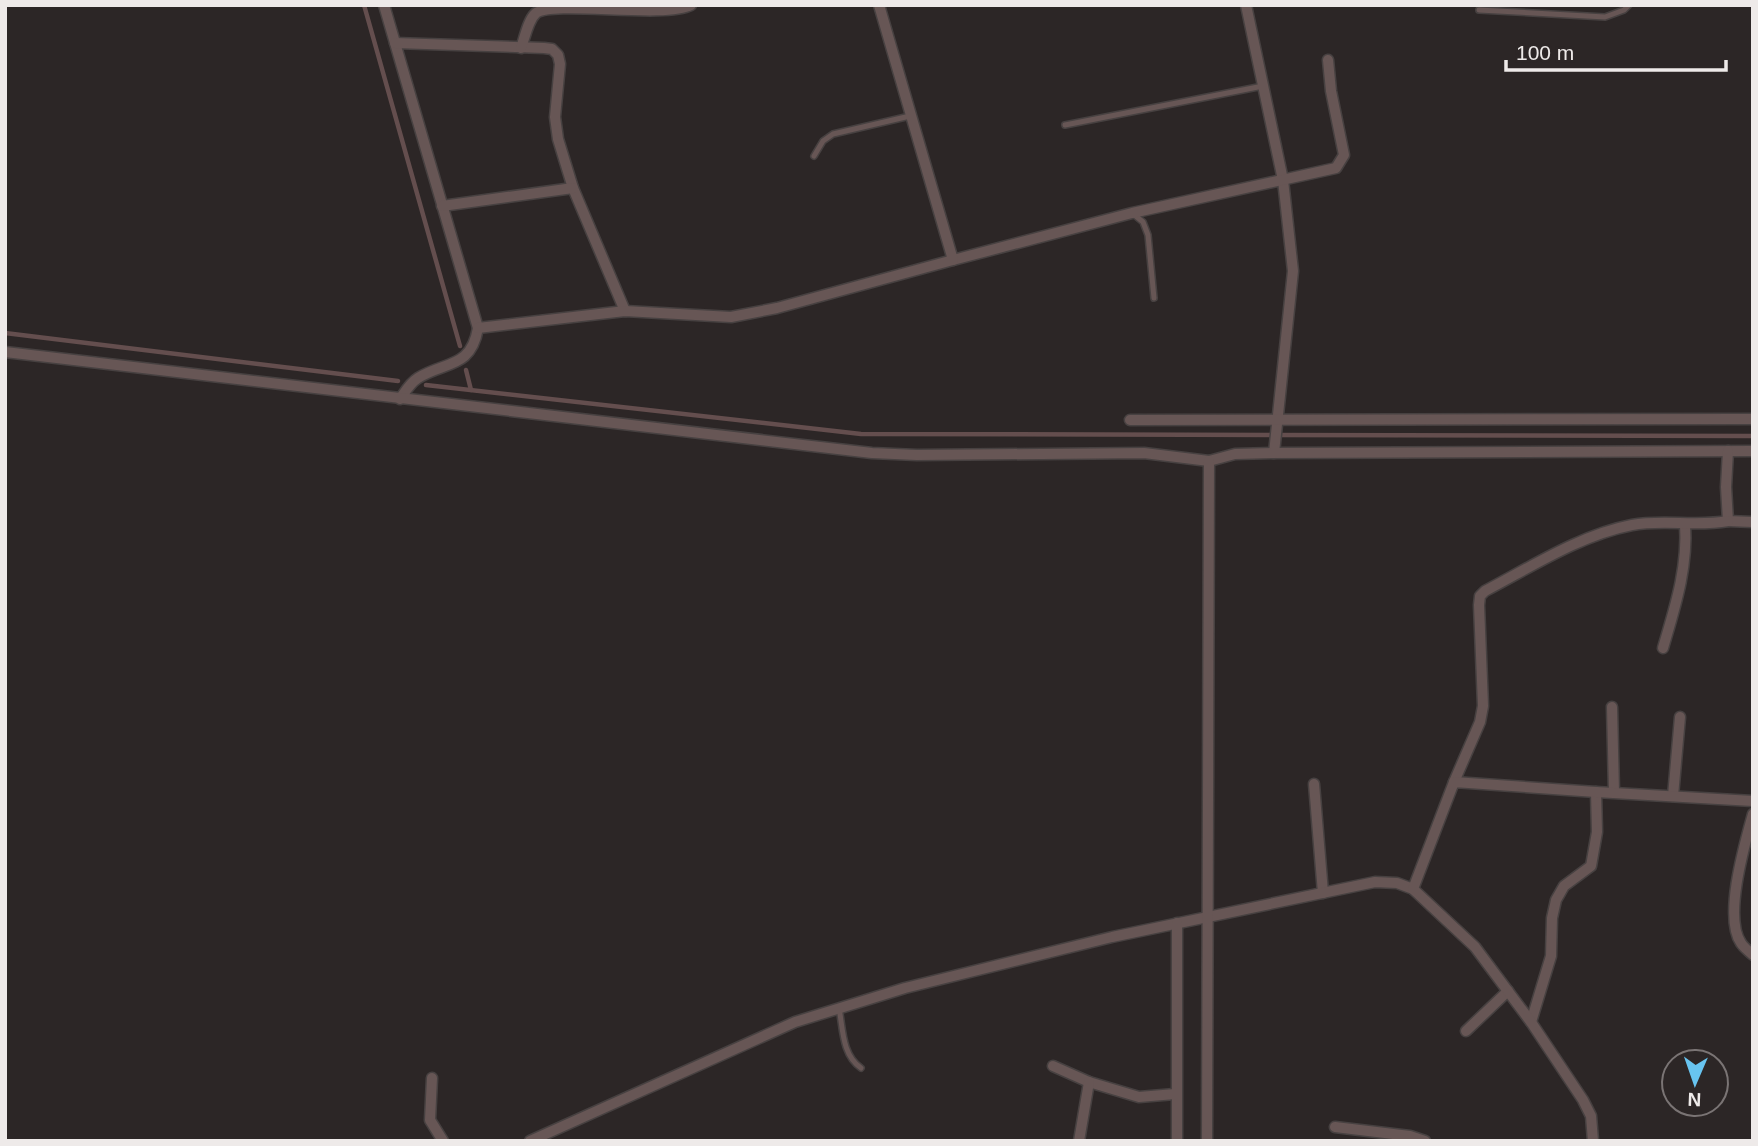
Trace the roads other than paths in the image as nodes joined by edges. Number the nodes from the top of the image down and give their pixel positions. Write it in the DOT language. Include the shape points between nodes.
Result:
graph roads {
  1 [pos="384,5"];
  2 [pos="691,5"];
  3 [pos="880,5"];
  4 [pos="1245,5"];
  5 [pos="1629,5"];
  6 [pos="1479,10"];
  7 [pos="395,43"];
  8 [pos="521,48"];
  9 [pos="1328,60"];
  10 [pos="1263,86"];
  11 [pos="913,115"];
  12 [pos="1065,125"];
  13 [pos="814,156"];
  14 [pos="1283,180"];
  15 [pos="573,188"];
  16 [pos="442,206"];
  17 [pos="1132,213"];
  18 [pos="953,260"];
  19 [pos="1154,298"];
  20 [pos="625,312"];
  21 [pos="478,328"];
  22 [pos="5,352"];
  23 [pos="400,400"];
  24 [pos="1753,419"];
  25 [pos="1130,420"];
  26 [pos="1278,420"];
  27 [pos="1728,452"];
  28 [pos="1753,452"];
  29 [pos="1274,453"];
  30 [pos="1209,461"];
  31 [pos="1728,521"];
  32 [pos="1753,522"];
  33 [pos="1685,524"];
  34 [pos="1663,648"];
  35 [pos="1612,707"];
  36 [pos="1680,717"];
  37 [pos="1454,782"];
  38 [pos="1314,784"];
  39 [pos="1596,792"];
  40 [pos="1614,792"];
  41 [pos="1673,796"];
  42 [pos="1753,800"];
  43 [pos="1753,814"];
  44 [pos="1413,890"];
  45 [pos="1323,893"];
  46 [pos="1204,918"];
  47 [pos="1179,923"];
  48 [pos="1753,955"];
  49 [pos="1508,991"];
  50 [pos="839,1008"];
  51 [pos="1531,1023"];
  52 [pos="1466,1031"];
  53 [pos="1052,1066"];
  54 [pos="861,1068"];
  55 [pos="432,1078"];
  56 [pos="1088,1082"];
  57 [pos="1175,1094"];
  58 [pos="1335,1126"];
  59 [pos="443,1141"];
  60 [pos="530,1141"];
  61 [pos="1079,1141"];
  62 [pos="1177,1141"];
  63 [pos="1207,1141"];
  64 [pos="1425,1141"];
  65 [pos="1593,1141"];
  1 -- 7 [label="street"];
  2 -- 8 [label="street" via="672,10 546,8 533,15"];
  3 -- 11 [label="street"];
  4 -- 10 [label="street"];
  5 -- 6 [label="lane" via="1605,17"];
  7 -- 8 [label="street"];
  7 -- 16 [label="street"];
  8 -- 15 [label="street" via="552,49 558,55 556,130"];
  9 -- 14 [label="street" via="1342,162"];
  10 -- 12 [label="lane"];
  10 -- 14 [label="street"];
  11 -- 13 [label="lane" via="833,134"];
  11 -- 18 [label="street"];
  14 -- 17 [label="street"];
  14 -- 26 [label="street" via="1293,271"];
  15 -- 16 [label="street"];
  15 -- 20 [label="street"];
  16 -- 21 [label="street"];
  17 -- 18 [label="street"];
  17 -- 19 [label="lane" via="1143,222 1148,235"];
  18 -- 20 [label="street" via="731,317"];
  20 -- 21 [label="street"];
  21 -- 23 [label="street" via="464,357 416,379"];
  22 -- 23 [label="street"];
  23 -- 30 [label="street" via="872,453 1144,453"];
  24 -- 26 [label="street"];
  25 -- 26 [label="street"];
  26 -- 29 [label="street"];
  27 -- 28 [label="street"];
  27 -- 29 [label="street"];
  27 -- 31 [label="street"];
  29 -- 30 [label="street" via="1235,454"];
  30 -- 46 [label="street"];
  31 -- 32 [label="street"];
  31 -- 33 [label="street"];
  33 -- 34 [label="street" via="1686,557"];
  33 -- 37 [label="street" via="1646,523 1585,540 1480,596 1483,706"];
  35 -- 40 [label="street"];
  36 -- 41 [label="street"];
  37 -- 39 [label="street"];
  37 -- 44 [label="street"];
  38 -- 45 [label="street"];
  39 -- 40 [label="street"];
  39 -- 51 [label="street" via="1597,832 1591,866 1564,886 1556,900 1551,956"];
  40 -- 41 [label="street"];
  41 -- 42 [label="street"];
  43 -- 48 [label="street" via="1740,861 1734,918 1740,942"];
  44 -- 45 [label="street" via="1376,882"];
  44 -- 49 [label="street" via="1461,932"];
  45 -- 46 [label="street"];
  46 -- 47 [label="street"];
  46 -- 63 [label="street"];
  47 -- 50 [label="street"];
  47 -- 57 [label="street"];
  49 -- 51 [label="street"];
  49 -- 52 [label="street"];
  50 -- 54 [label="lane" via="846,1051"];
  50 -- 60 [label="street" via="751,1040"];
  51 -- 65 [label="street" via="1583,1100 1591,1116"];
  53 -- 56 [label="street"];
  55 -- 59 [label="street" via="430,1120"];
  56 -- 57 [label="street" via="1139,1097"];
  56 -- 61 [label="street"];
  57 -- 62 [label="street"];
  58 -- 64 [label="street"];
}
